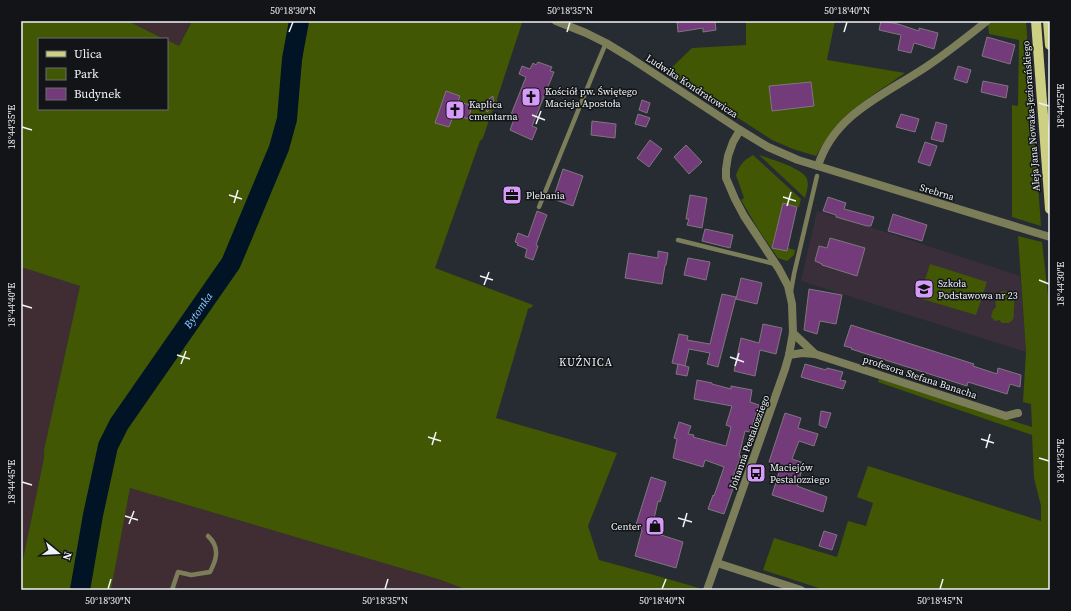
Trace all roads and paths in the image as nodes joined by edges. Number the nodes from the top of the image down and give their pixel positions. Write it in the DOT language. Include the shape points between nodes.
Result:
graph roads {
  1 [pos="556,21"];
  2 [pos="987,21"];
  3 [pos="1036,21"];
  4 [pos="1048,21"];
  5 [pos="567,23"];
  6 [pos="606,43"];
  7 [pos="1050,45"];
  8 [pos="740,130"];
  9 [pos="818,166"];
  10 [pos="817,176"];
  11 [pos="1050,206"];
  12 [pos="539,207"];
  13 [pos="1050,209"];
  14 [pos="1050,237"];
  15 [pos="678,240"];
  16 [pos="776,264"];
  17 [pos="791,297"];
  18 [pos="792,333"];
  19 [pos="815,354"];
  20 [pos="789,355"];
  21 [pos="1018,413"];
  22 [pos="208,536"];
  23 [pos="716,563"];
  24 [pos="172,590"];
  25 [pos="707,590"];
  26 [pos="801,590"];
  1 -- 5 [label="street, Ludwika Kondratowicza"];
  2 -- 9 [label="street" via="925,68 874,98 854,114 831,139"];
  3 -- 11 [label="main road, Aleja Jana Nowaka-Jeziorańskiego"];
  4 -- 7 [label="main road"];
  5 -- 6 [label="street, Ludwika Kondratowicza"];
  6 -- 8 [label="street, Ludwika Kondratowicza"];
  6 -- 12 [label="lane"];
  8 -- 9 [label="street, Ludwika Kondratowicza" via="772,150"];
  8 -- 16 [label="street, Johanna Pestalozziego" via="730,149 726,178 744,216"];
  9 -- 14 [label="street, Srebrna"];
  10 -- 17 [label="lane, Johanna Pestalozziego"];
  11 -- 13 [label="main road, Aleja Jana Nowaka-Jeziorańskiego"];
  15 -- 16 [label="lane"];
  16 -- 17 [label="street, Johanna Pestalozziego" via="786,280"];
  17 -- 18 [label="street, Johanna Pestalozziego"];
  18 -- 19 [label="street, profesora Stefana Banacha"];
  18 -- 20 [label="street, Johanna Pestalozziego"];
  19 -- 20 [label="street, profesora Stefana Banacha"];
  19 -- 21 [label="street, profesora Stefana Banacha" via="1006,416"];
  20 -- 23 [label="street, Johanna Pestalozziego"];
  22 -- 24 [label="lane" via="213,540 217,551 210,572 191,575 178,572"];
  23 -- 25 [label="street, Johanna Pestalozziego"];
  23 -- 26 [label="street"];
}
